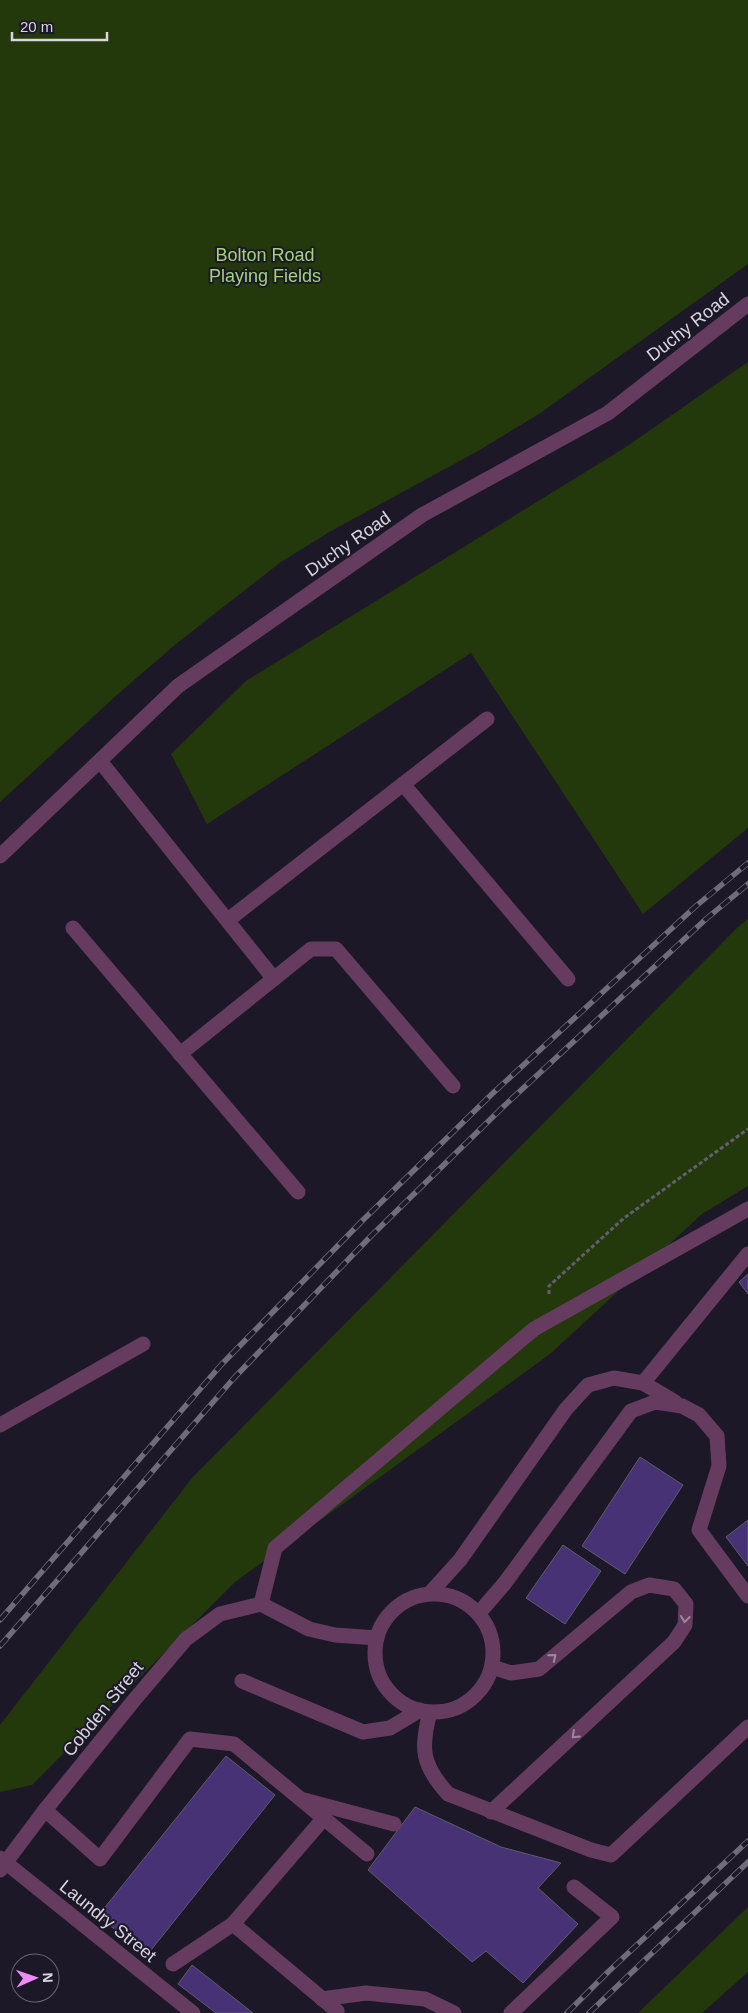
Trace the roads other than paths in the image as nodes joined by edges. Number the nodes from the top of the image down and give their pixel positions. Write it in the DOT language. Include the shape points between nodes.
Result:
graph roads {
  1 [pos="748,304"];
  2 [pos="487,719"];
  3 [pos="100,761"];
  4 [pos="403,784"];
  5 [pos="0,856"];
  6 [pos="228,920"];
  7 [pos="73,928"];
  8 [pos="274,978"];
  9 [pos="568,979"];
  10 [pos="180,1054"];
  11 [pos="453,1086"];
  12 [pos="298,1192"];
  13 [pos="748,1210"];
  14 [pos="748,1254"];
  15 [pos="143,1344"];
  16 [pos="643,1383"];
  17 [pos="682,1406"];
  18 [pos="0,1425"];
  19 [pos="430,1593"];
  20 [pos="748,1596"];
  21 [pos="261,1604"];
  22 [pos="479,1613"];
  23 [pos="377,1638"];
  24 [pos="492,1667"];
  25 [pos="242,1681"];
  26 [pos="425,1711"];
  27 [pos="748,1726"];
  28 [pos="300,1798"];
  29 [pos="45,1810"];
  30 [pos="491,1812"];
  31 [pos="324,1818"];
  32 [pos="394,1824"];
  33 [pos="367,1854"];
  34 [pos="2,1863"];
  35 [pos="574,1887"];
  36 [pos="233,1924"];
  37 [pos="173,1964"];
  38 [pos="322,1999"];
  39 [pos="337,2012"];
  40 [pos="193,2013"];
  41 [pos="454,2013"];
  42 [pos="511,2013"];
  1 -- 3 [label="street, Duchy Road" via="608,413 422,515 187,680"];
  2 -- 4 [label="street"];
  3 -- 5 [label="street, Duchy Road"];
  3 -- 6 [label="street"];
  4 -- 6 [label="street"];
  4 -- 9 [label="street"];
  6 -- 8 [label="street"];
  7 -- 10 [label="street"];
  8 -- 10 [label="street"];
  8 -- 11 [label="street" via="312,948 336,949"];
  10 -- 12 [label="street"];
  13 -- 21 [label="street" via="534,1329 275,1548"];
  14 -- 16 [label="street"];
  15 -- 18 [label="street"];
  16 -- 17 [label="street"];
  16 -- 19 [label="street" via="614,1378 588,1385 566,1409 460,1560"];
  17 -- 20 [label="street" via="699,1415 717,1436 719,1466 698,1530"];
  17 -- 22 [label="street" via="655,1402 631,1411 504,1584"];
  19 -- 22 [label="street" via="447,1594"];
  19 -- 23 [label="street" via="413,1597 397,1606 385,1620"];
  21 -- 23 [label="street" via="309,1629 335,1635"];
  21 -- 29 [label="street, Cobden Street" via="220,1614 186,1639"];
  22 -- 24 [label="street" via="489,1629 494,1648"];
  23 -- 26 [label="street" via="375,1658 381,1678 393,1695 410,1707"];
  24 -- 26 [label="street" via="484,1685 471,1700 451,1710"];
  24 -- 30 [label="street, one-way" via="511,1673 539,1669 631,1592 649,1585 674,1588 686,1604 685,1625 674,1642"];
  25 -- 26 [label="street" via="363,1732 390,1728"];
  26 -- 30 [label="street" via="425,1751 434,1778 448,1794"];
  27 -- 30 [label="street" via="612,1856"];
  28 -- 29 [label="street" via="234,1744 190,1739 100,1859"];
  28 -- 31 [label="street"];
  28 -- 32 [label="street"];
  29 -- 34 [label="street, Cobden Street"];
  31 -- 33 [label="street"];
  31 -- 36 [label="street"];
  34 -- 40 [label="street, Laundry Street"];
  35 -- 42 [label="street" via="612,1917"];
  36 -- 37 [label="street"];
  36 -- 38 [label="street"];
  38 -- 39 [label="street"];
  38 -- 41 [label="street" via="366,1993 425,1999"];
}
